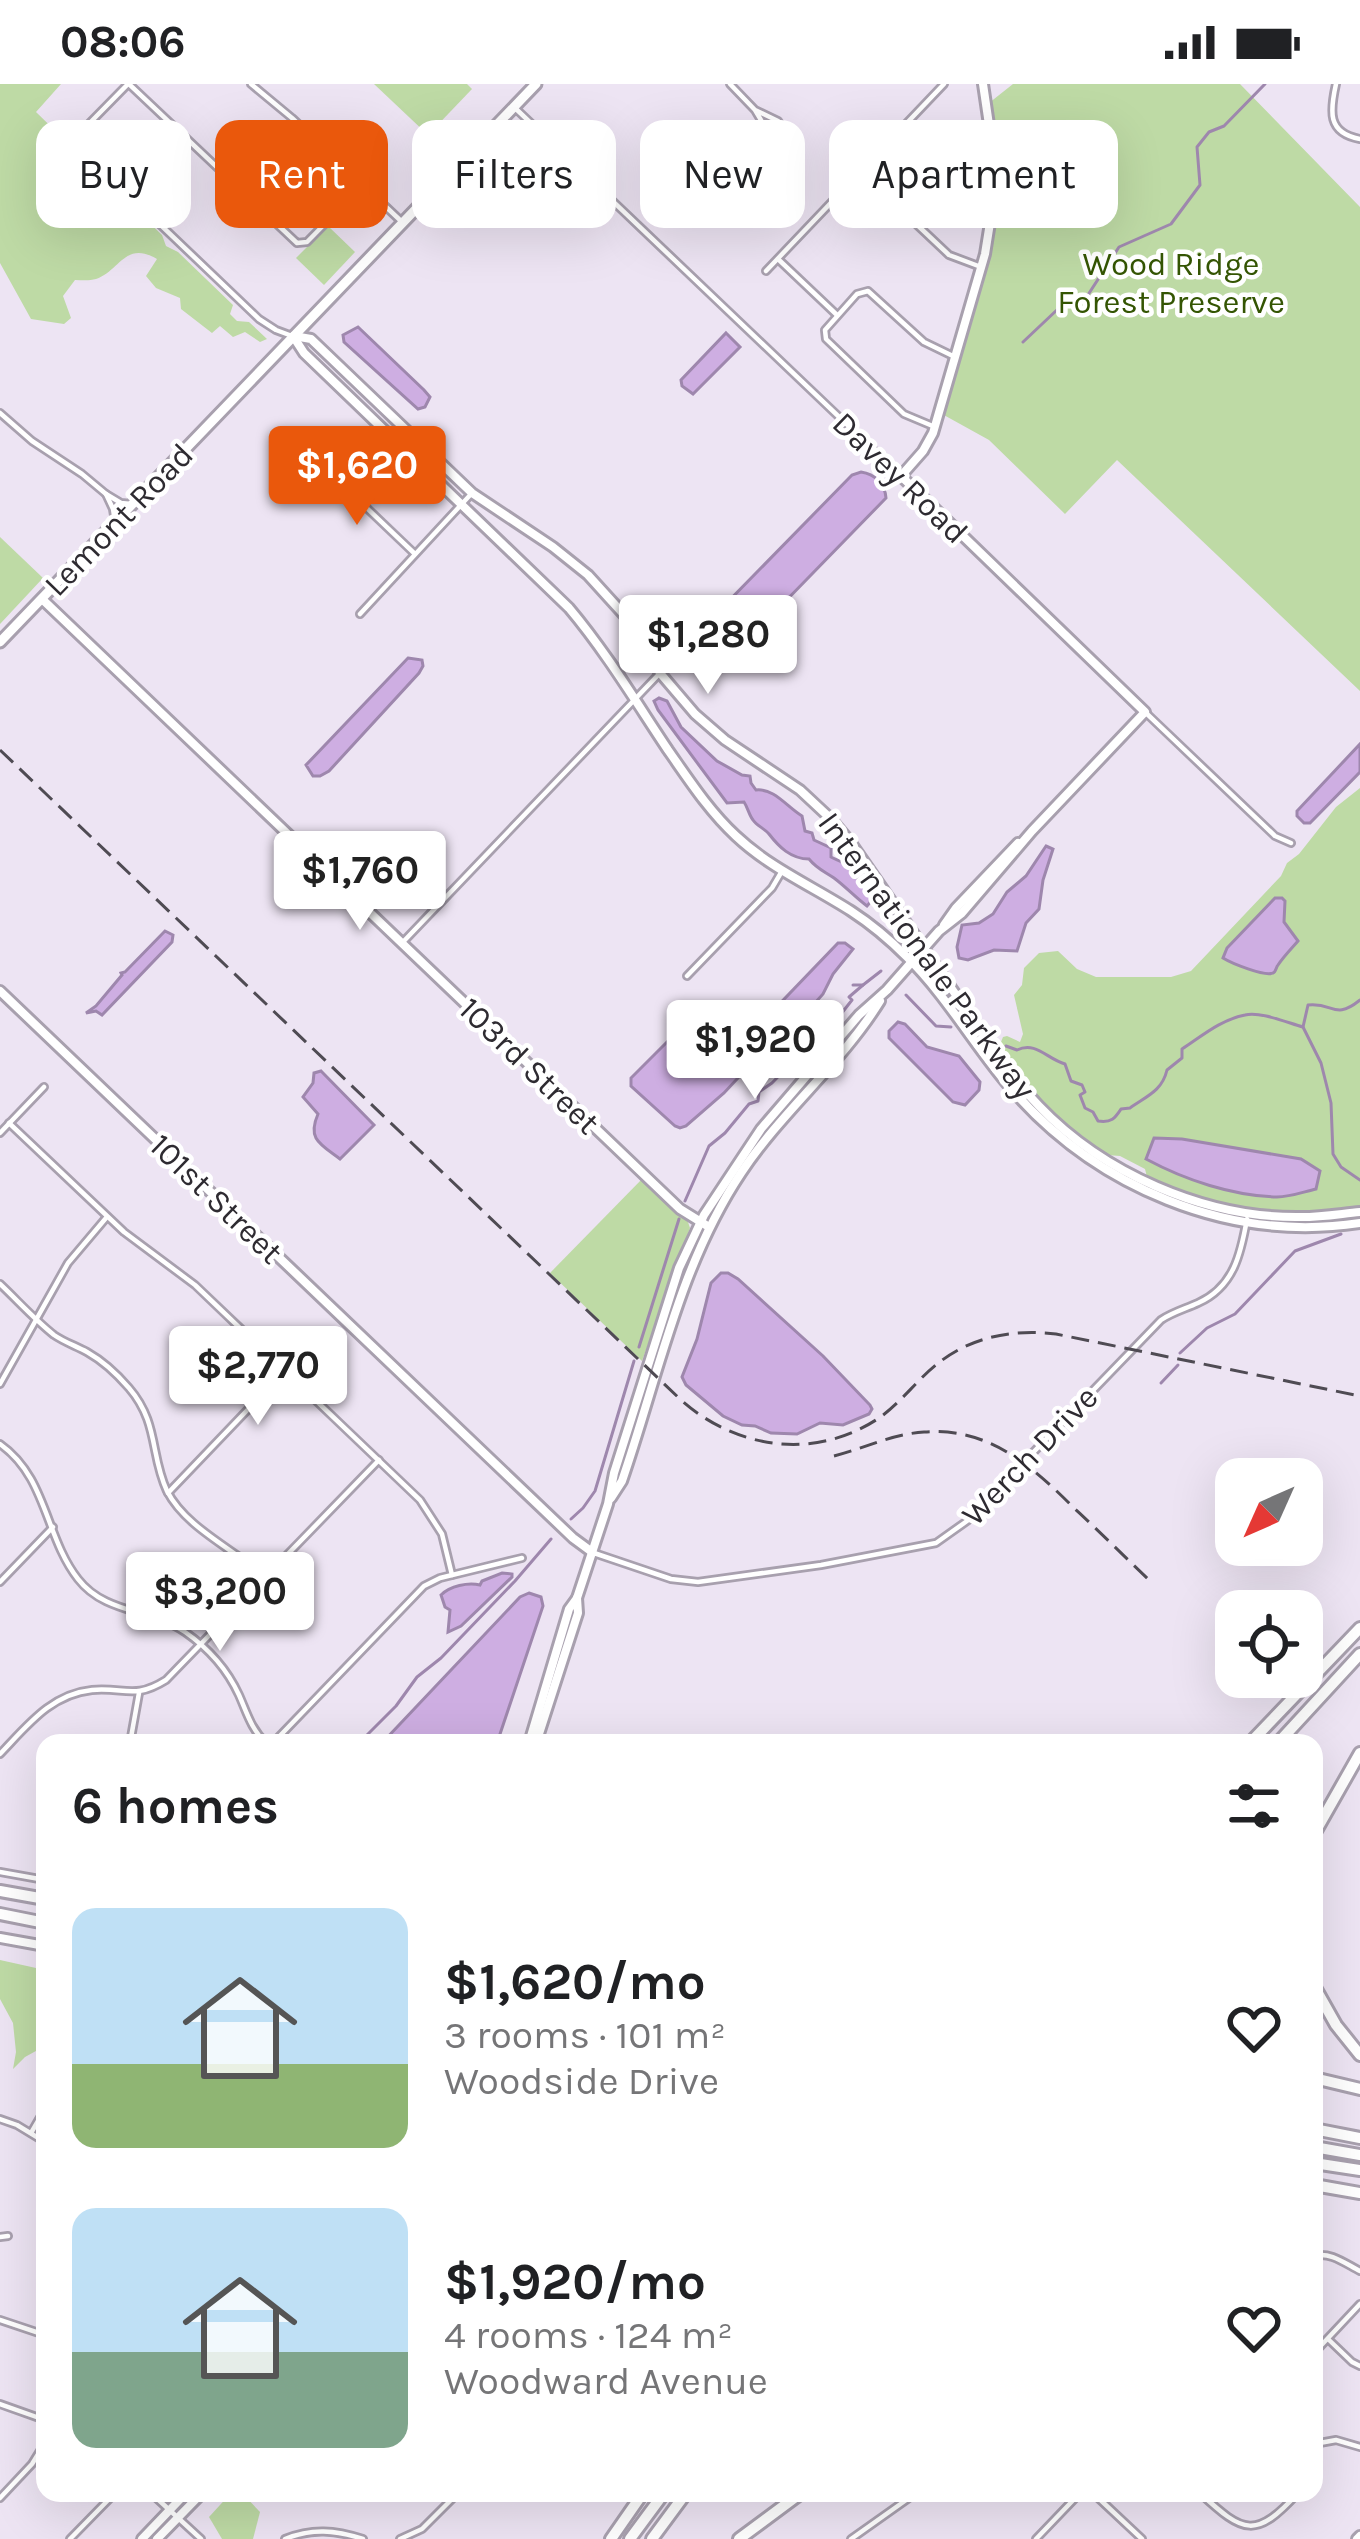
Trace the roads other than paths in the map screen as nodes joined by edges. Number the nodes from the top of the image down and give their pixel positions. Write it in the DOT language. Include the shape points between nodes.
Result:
graph roads {
  1 [pos="128,84"];
  2 [pos="250,84"];
  3 [pos="536,84"];
  4 [pos="730,84"];
  5 [pos="944,84"];
  6 [pos="983,84"];
  7 [pos="1336,84"];
  8 [pos="514,107"];
  9 [pos="755,110"];
  10 [pos="294,120"];
  11 [pos="910,120"];
  12 [pos="1360,140"];
  13 [pos="215,166"];
  14 [pos="829,206"];
  15 [pos="388,208"];
  16 [pos="401,221"];
  17 [pos="281,228"];
  18 [pos="322,228"];
  19 [pos="920,228"];
  20 [pos="778,259"];
  21 [pos="981,267"];
  22 [pos="766,271"];
  23 [pos="837,315"];
  24 [pos="292,336"];
  25 [pos="955,356"];
  26 [pos="0,412"];
  27 [pos="935,427"];
  28 [pos="328,471"];
  29 [pos="901,476"];
  30 [pos="472,493"];
  31 [pos="106,494"];
  32 [pos="133,504"];
  33 [pos="462,504"];
  34 [pos="115,522"];
  35 [pos="415,555"];
  36 [pos="42,598"];
  37 [pos="360,614"];
  38 [pos="0,642"];
  39 [pos="660,673"];
  40 [pos="635,700"];
  41 [pos="1145,712"];
  42 [pos="1291,843"];
  43 [pos="782,872"];
  44 [pos="403,943"];
  45 [pos="922,948"];
  46 [pos="911,961"];
  47 [pos="687,976"];
  48 [pos="0,992"];
  49 [pos="44,1088"];
  50 [pos="9,1123"];
  51 [pos="0,1133"];
  52 [pos="1360,1212"];
  53 [pos="108,1217"];
  54 [pos="1247,1218"];
  55 [pos="1359,1223"];
  56 [pos="705,1225"];
  57 [pos="0,1284"];
  58 [pos="37,1319"];
  59 [pos="319,1335"];
  60 [pos="285,1371"];
  61 [pos="0,1384"];
  62 [pos="0,1444"];
  63 [pos="379,1460"];
  64 [pos="168,1492"];
  65 [pos="53,1527"];
  66 [pos="592,1552"];
  67 [pos="522,1558"];
  68 [pos="452,1575"];
  69 [pos="266,1578"];
  70 [pos="0,1582"];
  71 [pos="1360,1628"];
  72 [pos="201,1645"];
  73 [pos="1360,1654"];
  74 [pos="139,1693"];
  75 [pos="132,1734"];
  76 [pos="260,1734"];
  77 [pos="278,1734"];
  78 [pos="535,1734"];
  79 [pos="1259,1734"];
  80 [pos="1286,1734"];
  81 [pos="1360,1742"];
  82 [pos="1360,1753"];
  83 [pos="0,1754"];
  84 [pos="1323,1802"];
  85 [pos="1323,1818"];
  86 [pos="0,1872"];
  87 [pos="36,1878"];
  88 [pos="0,1891"];
  89 [pos="36,1897"];
  90 [pos="0,1914"];
  91 [pos="36,1921"];
  92 [pos="0,1938"];
  93 [pos="36,1944"];
  94 [pos="1323,2002"];
  95 [pos="1360,2055"];
  96 [pos="1323,2080"];
  97 [pos="1360,2089"];
  98 [pos="0,2119"];
  99 [pos="36,2126"];
  100 [pos="1323,2131"];
  101 [pos="32,2133"];
  102 [pos="36,2136"];
  103 [pos="1360,2138"];
  104 [pos="1323,2149"];
  105 [pos="1360,2155"];
  106 [pos="1323,2164"];
  107 [pos="1360,2170"];
  108 [pos="1323,2187"];
  109 [pos="1360,2193"];
  110 [pos="1323,2255"];
  111 [pos="1360,2271"];
  112 [pos="1360,2303"];
  113 [pos="0,2320"];
  114 [pos="36,2332"];
  115 [pos="1327,2338"];
  116 [pos="1323,2343"];
  117 [pos="1360,2366"];
  118 [pos="0,2404"];
  119 [pos="36,2417"];
  120 [pos="1323,2442"];
  121 [pos="1360,2447"];
  122 [pos="36,2458"];
  123 [pos="0,2498"];
  124 [pos="106,2502"];
  125 [pos="162,2502"];
  126 [pos="181,2502"];
  127 [pos="189,2502"];
  128 [pos="449,2502"];
  129 [pos="637,2502"];
  130 [pos="657,2502"];
  131 [pos="679,2502"];
  132 [pos="789,2502"];
  133 [pos="903,2502"];
  134 [pos="1071,2502"];
  135 [pos="1103,2502"];
  136 [pos="1210,2502"];
  137 [pos="1289,2502"];
  138 [pos="174,2513"];
  139 [pos="70,2539"];
  140 [pos="142,2539"];
  141 [pos="158,2539"];
  142 [pos="201,2539"];
  143 [pos="285,2539"];
  144 [pos="363,2539"];
  145 [pos="400,2539"];
  146 [pos="611,2539"];
  147 [pos="630,2539"];
  148 [pos="652,2539"];
  149 [pos="739,2539"];
  150 [pos="851,2539"];
  151 [pos="1036,2539"];
  152 [pos="1142,2539"];
  1 -- 13 [label="street"];
  1 -- 24 [label="street, Internationale Parkway" via="74,140 259,319"];
  2 -- 10 [label="street"];
  3 -- 8 [label="main road, Lemont Road"];
  4 -- 9 [label="street"];
  5 -- 11 [label="street"];
  6 -- 21 [label="street" via="997,178"];
  7 -- 12 [label="street" via="1333,121"];
  8 -- 16 [label="main road, Lemont Road"];
  8 -- 29 [label="street, Davey Road"];
  9 -- 9 [label="street" via="771,136 783,137 778,121"];
  14 -- 20 [label="street"];
  15 -- 16 [label="street"];
  16 -- 24 [label="main road, Lemont Road"];
  17 -- 18 [label="street" via="302,244"];
  19 -- 21 [label="street" via="949,255"];
  20 -- 22 [label="street"];
  20 -- 23 [label="street"];
  21 -- 25 [label="street"];
  23 -- 25 [label="street" via="868,291 924,342"];
  23 -- 27 [label="street" via="826,339 904,414"];
  24 -- 30 [label="street, Internationale Parkway" via="311,339"];
  24 -- 32 [label="main road, Lemont Road"];
  24 -- 33 [label="street, Internationale Parkway"];
  25 -- 27 [label="street"];
  26 -- 31 [label="street"];
  27 -- 29 [label="street"];
  28 -- 35 [label="street"];
  29 -- 41 [label="street, Davey Road"];
  30 -- 33 [label="street"];
  30 -- 39 [label="street, Internationale Parkway" via="596,583"];
  31 -- 32 [label="street"];
  31 -- 34 [label="street"];
  32 -- 34 [label="main road, Lemont Road"];
  33 -- 35 [label="street"];
  33 -- 40 [label="street, Internationale Parkway" via="568,608"];
  34 -- 36 [label="main road, Lemont Road"];
  35 -- 37 [label="street"];
  36 -- 38 [label="main road, Lemont Road"];
  36 -- 44 [label="street, 103rd Street"];
  39 -- 40 [label="street"];
  39 -- 45 [label="street, Internationale Parkway" via="704,723 830,818"];
  40 -- 43 [label="street, Internationale Parkway" via="713,812"];
  40 -- 44 [label="street"];
  41 -- 42 [label="street, Davey Road"];
  41 -- 45 [label="street"];
  43 -- 46 [label="street, Internationale Parkway" via="862,918"];
  43 -- 47 [label="street"];
  44 -- 56 [label="street, 103rd Street"];
  45 -- 46 [label="street"];
  45 -- 54 [label="street, Internationale Parkway" via="1057,1123 1138,1178"];
  46 -- 54 [label="street, Internationale Parkway" via="1008,1085 1085,1157 1168,1201"];
  46 -- 56 [label="street" via="761,1130"];
  48 -- 66 [label="street, 101st Street"];
  49 -- 50 [label="street"];
  50 -- 51 [label="street"];
  50 -- 53 [label="street"];
  52 -- 54 [label="street, Internationale Parkway"];
  52 -- 55 [label="street"];
  53 -- 58 [label="street" via="72,1257"];
  53 -- 60 [label="street"];
  54 -- 55 [label="street, Internationale Parkway" via="1301,1228"];
  54 -- 66 [label="street, Werch Drive" via="1223,1285 1161,1320 943,1540 698,1582"];
  56 -- 66 [label="street" via="679,1268"];
  57 -- 58 [label="street"];
  58 -- 61 [label="street"];
  58 -- 64 [label="street" via="133,1393"];
  59 -- 60 [label="street"];
  60 -- 63 [label="street"];
  60 -- 64 [label="street"];
  62 -- 65 [label="street" via="29,1473"];
  63 -- 68 [label="street" via="431,1514"];
  63 -- 69 [label="street"];
  64 -- 69 [label="street" via="194,1524"];
  65 -- 70 [label="street"];
  65 -- 72 [label="street" via="89,1591"];
  66 -- 78 [label="street"];
  67 -- 68 [label="street"];
  68 -- 77 [label="street" via="419,1590"];
  69 -- 72 [label="street"];
  71 -- 79 [label="highway"];
  72 -- 74 [label="street" via="166,1680"];
  72 -- 76 [label="street"];
  73 -- 80 [label="highway"];
  74 -- 75 [label="street"];
  74 -- 83 [label="street" via="69,1695"];
  81 -- 84 [label="highway"];
  82 -- 85 [label="highway"];
  86 -- 87 [label="street"];
  88 -- 89 [label="highway"];
  90 -- 91 [label="highway"];
  92 -- 93 [label="street"];
  94 -- 95 [label="highway"];
  96 -- 97 [label="highway"];
  98 -- 101 [label="street"];
  99 -- 101 [label="street"];
  100 -- 103 [label="highway"];
  101 -- 102 [label="street"];
  104 -- 105 [label="highway"];
  106 -- 107 [label="highway"];
  108 -- 109 [label="highway"];
  110 -- 111 [label="street"];
  112 -- 115 [label="street"];
  113 -- 114 [label="street"];
  115 -- 116 [label="street"];
  115 -- 117 [label="street"];
  118 -- 119 [label="street"];
  120 -- 121 [label="street"];
  122 -- 123 [label="street"];
  124 -- 139 [label="street"];
  125 -- 138 [label="street"];
  126 -- 138 [label="street"];
  127 -- 138 [label="street"];
  128 -- 145 [label="street"];
  129 -- 146 [label="highway"];
  130 -- 147 [label="highway"];
  131 -- 148 [label="highway"];
  132 -- 149 [label="highway"];
  133 -- 150 [label="street"];
  134 -- 151 [label="street"];
  135 -- 152 [label="street"];
  136 -- 137 [label="street" via="1249,2527"];
  138 -- 140 [label="street"];
  138 -- 141 [label="street"];
  138 -- 142 [label="street"];
  143 -- 144 [label="street" via="331,2530"];
}
